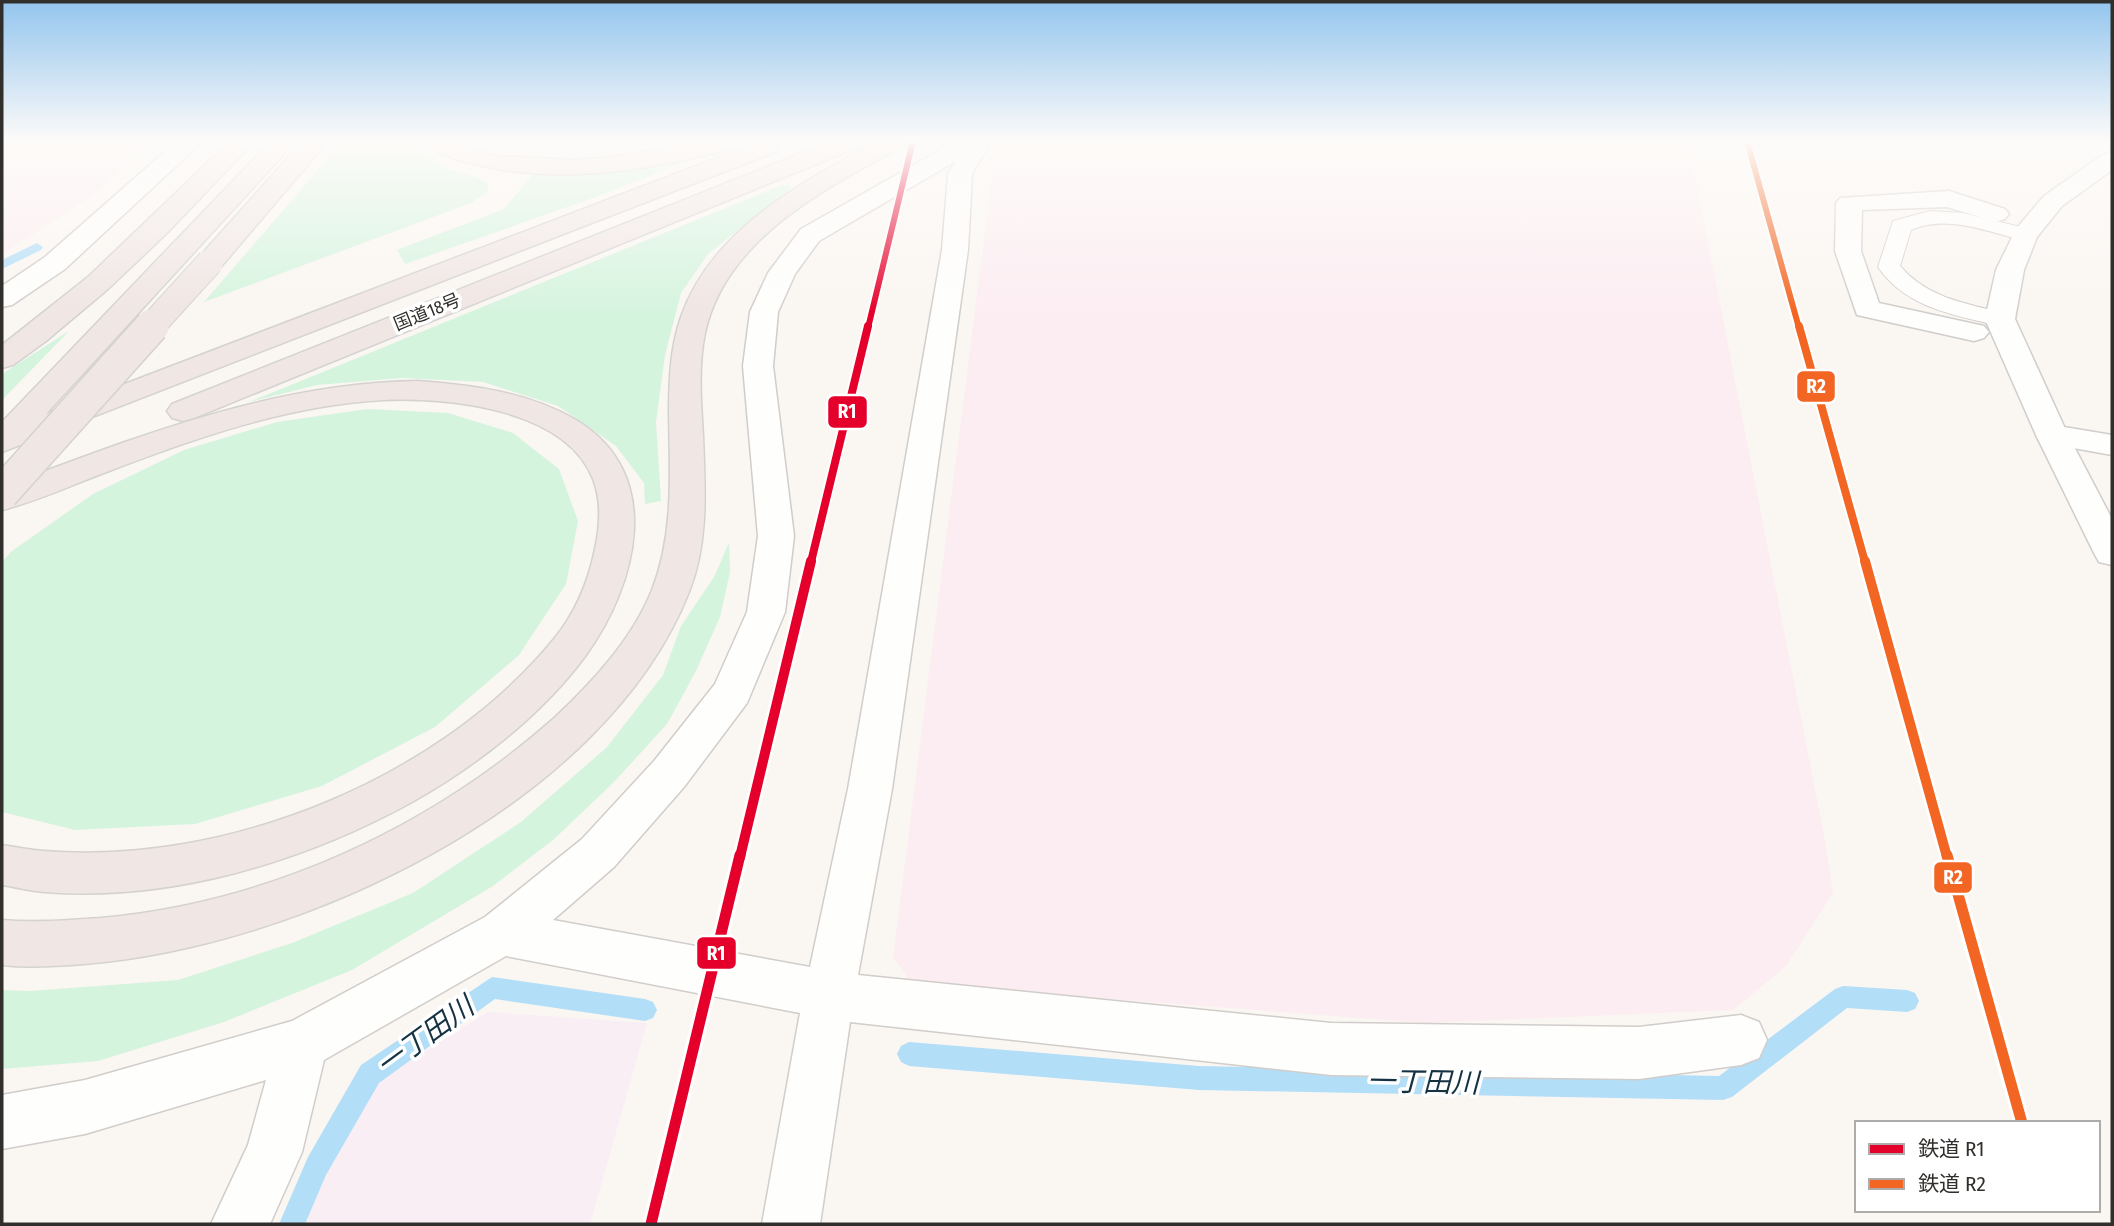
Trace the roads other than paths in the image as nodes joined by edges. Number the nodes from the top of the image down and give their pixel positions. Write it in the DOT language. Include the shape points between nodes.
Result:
graph roads {
  1 [pos="127,198"];
  2 [pos="186,198"];
  3 [pos="231,198"];
  4 [pos="266,198"];
  5 [pos="635,198"];
  6 [pos="711,198"];
  7 [pos="800,198"];
  8 [pos="876,198"];
  9 [pos="958,198"];
  10 [pos="2057,198"];
  11 [pos="1996,214"];
  12 [pos="2025,235"];
  13 [pos="2,299"];
  14 [pos="2000,319"];
  15 [pos="1974,332"];
  16 [pos="2,359"];
  17 [pos="2052,435"];
  18 [pos="2,442"];
  19 [pos="2112,444"];
  20 [pos="2,483"];
  21 [pos="2,493"];
  22 [pos="2,499"];
  23 [pos="2112,553"];
  24 [pos="2,865"];
  25 [pos="502,933"];
  26 [pos="2,943"];
  27 [pos="829,995"];
  28 [pos="1741,1040"];
  29 [pos="302,1044"];
  30 [pos="2,1122"];
  31 [pos="240,1224"];
  32 [pos="791,1224"];
  1 -- 13 [label="street" via="55,263"];
  2 -- 16 [label="highway" via="103,282"];
  3 -- 18 [label="highway"];
  4 -- 21 [label="highway, bridge"];
  5 -- 18 [label="highway, 国道18号"];
  6 -- 20 [label="highway, 国道18号"];
  7 -- 26 [label="highway" via="738,247 701,304 685,368 690,498 685,546 670,593 645,643 603,698 547,751 397,850 303,892 204,924 112,940"];
  8 -- 25 [label="street" via="810,236 782,273 764,312 758,366 776,536 766,612 732,692 669,774 598,853"];
  9 -- 27 [label="street" via="955,250 870,789"];
  10 -- 12 [label="street"];
  11 -- 15 [label="street" via="1949,199 1849,203 1848,251 1867,309"];
  12 -- 14 [label="street" via="2010,270"];
  12 -- 14 [label="lane" via="1940,218 1914,219 1901,226 1889,267 1899,281 1935,302"];
  14 -- 17 [label="street"];
  17 -- 19 [label="street"];
  17 -- 23 [label="street"];
  22 -- 24 [label="highway" via="214,424 273,408 385,391 443,392 495,398 536,411 565,427 592,449 611,481 619,517 612,561 597,605 563,657 518,703 458,751 389,792 310,829 218,858 136,870 52,873"];
  25 -- 27 [label="street"];
  25 -- 29 [label="street"];
  27 -- 28 [label="street" via="1331,1049 1639,1053"];
  27 -- 32 [label="street"];
  29 -- 30 [label="street" via="85,1107"];
  29 -- 31 [label="street" via="274,1152"];
}
